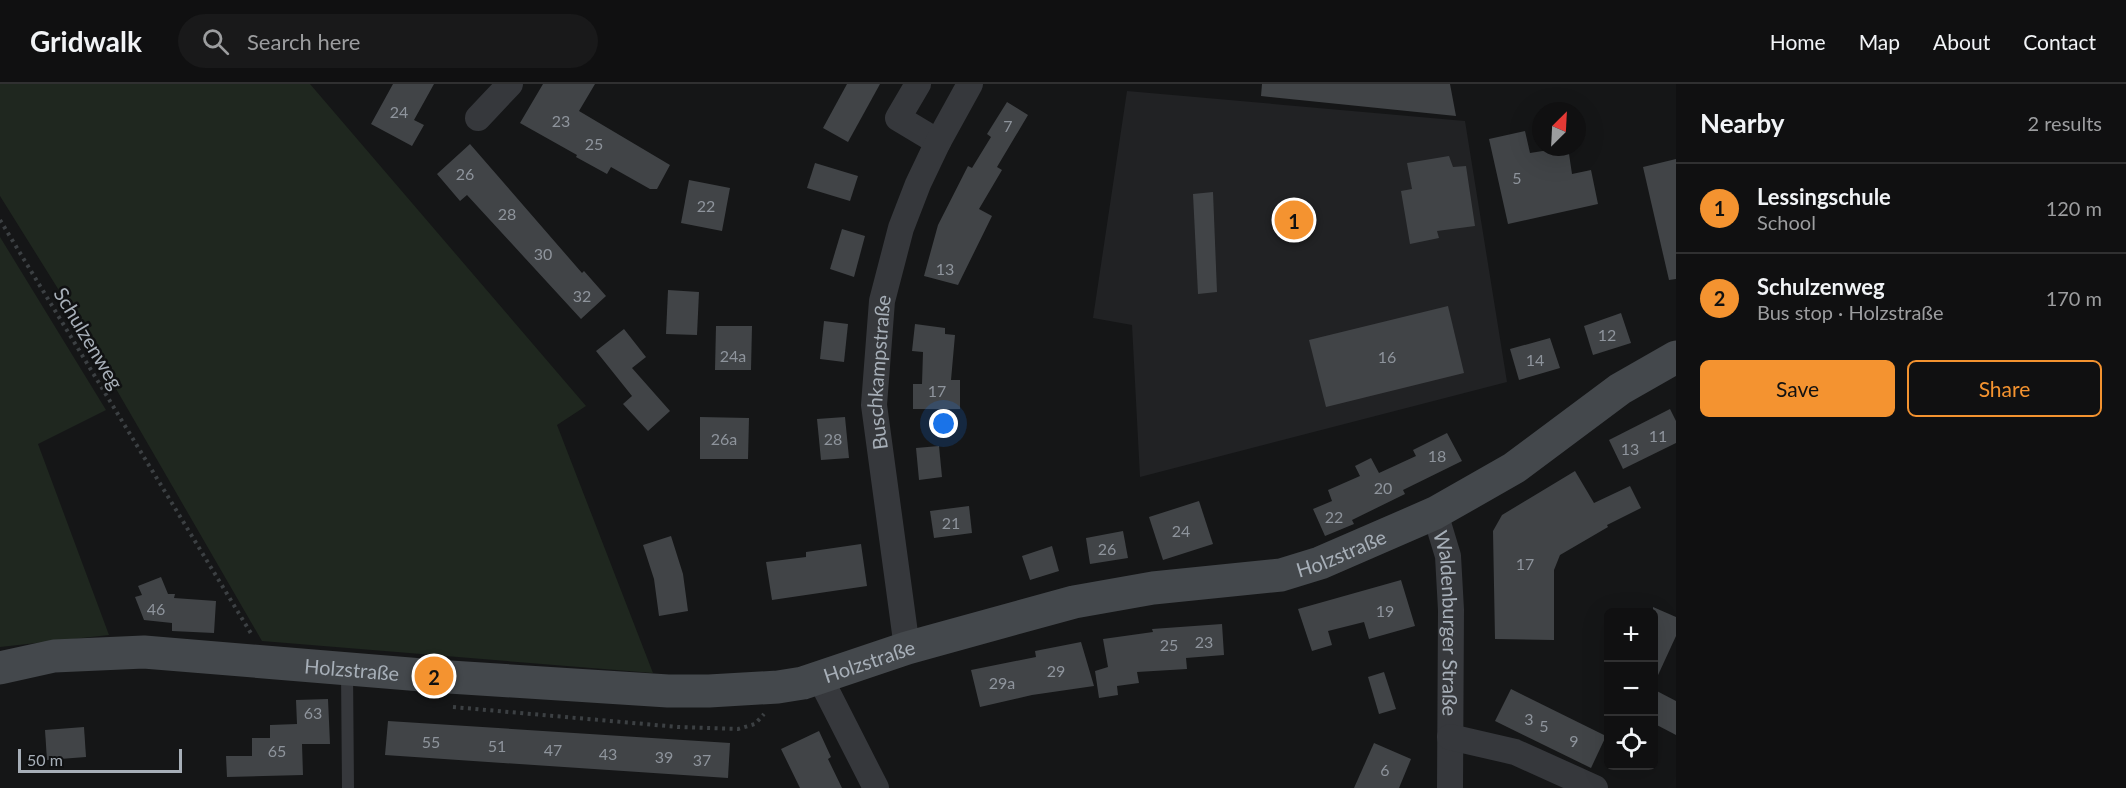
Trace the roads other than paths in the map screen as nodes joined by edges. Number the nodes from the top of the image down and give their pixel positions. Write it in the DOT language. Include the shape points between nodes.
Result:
graph roads {
  1 [pos="510,84"];
  2 [pos="918,84"];
  3 [pos="970,84"];
  4 [pos="478,118"];
  5 [pos="938,142"];
  6 [pos="1676,357"];
  7 [pos="1435,513"];
  8 [pos="907,648"];
  9 [pos="0,669"];
  10 [pos="347,669"];
  11 [pos="820,678"];
  12 [pos="1450,737"];
  13 [pos="348,788"];
  14 [pos="876,788"];
  15 [pos="1450,788"];
  16 [pos="1594,788"];
  1 -- 4 [label="street"];
  2 -- 5 [label="street" via="898,118"];
  3 -- 5 [label="street, Buschkampstraße"];
  5 -- 8 [label="street, Buschkampstraße" via="901,228 882,301 874,394"];
  6 -- 7 [label="street, Holzstraße" via="1620,389 1514,468"];
  7 -- 8 [label="street, Holzstraße" via="1320,563 1281,575 1153,588 1074,602"];
  7 -- 12 [label="street, Waldenburger Straße" via="1448,556"];
  8 -- 11 [label="street, Holzstraße"];
  9 -- 10 [label="street, Holzstraße" via="54,656 144,652"];
  10 -- 11 [label="street, Holzstraße" via="668,691 778,687"];
  10 -- 13 [label="lane"];
  11 -- 14 [label="street"];
  12 -- 15 [label="street, Waldenburger Straße"];
  12 -- 16 [label="street, Waldenburger Straße" via="1515,752"];
}
